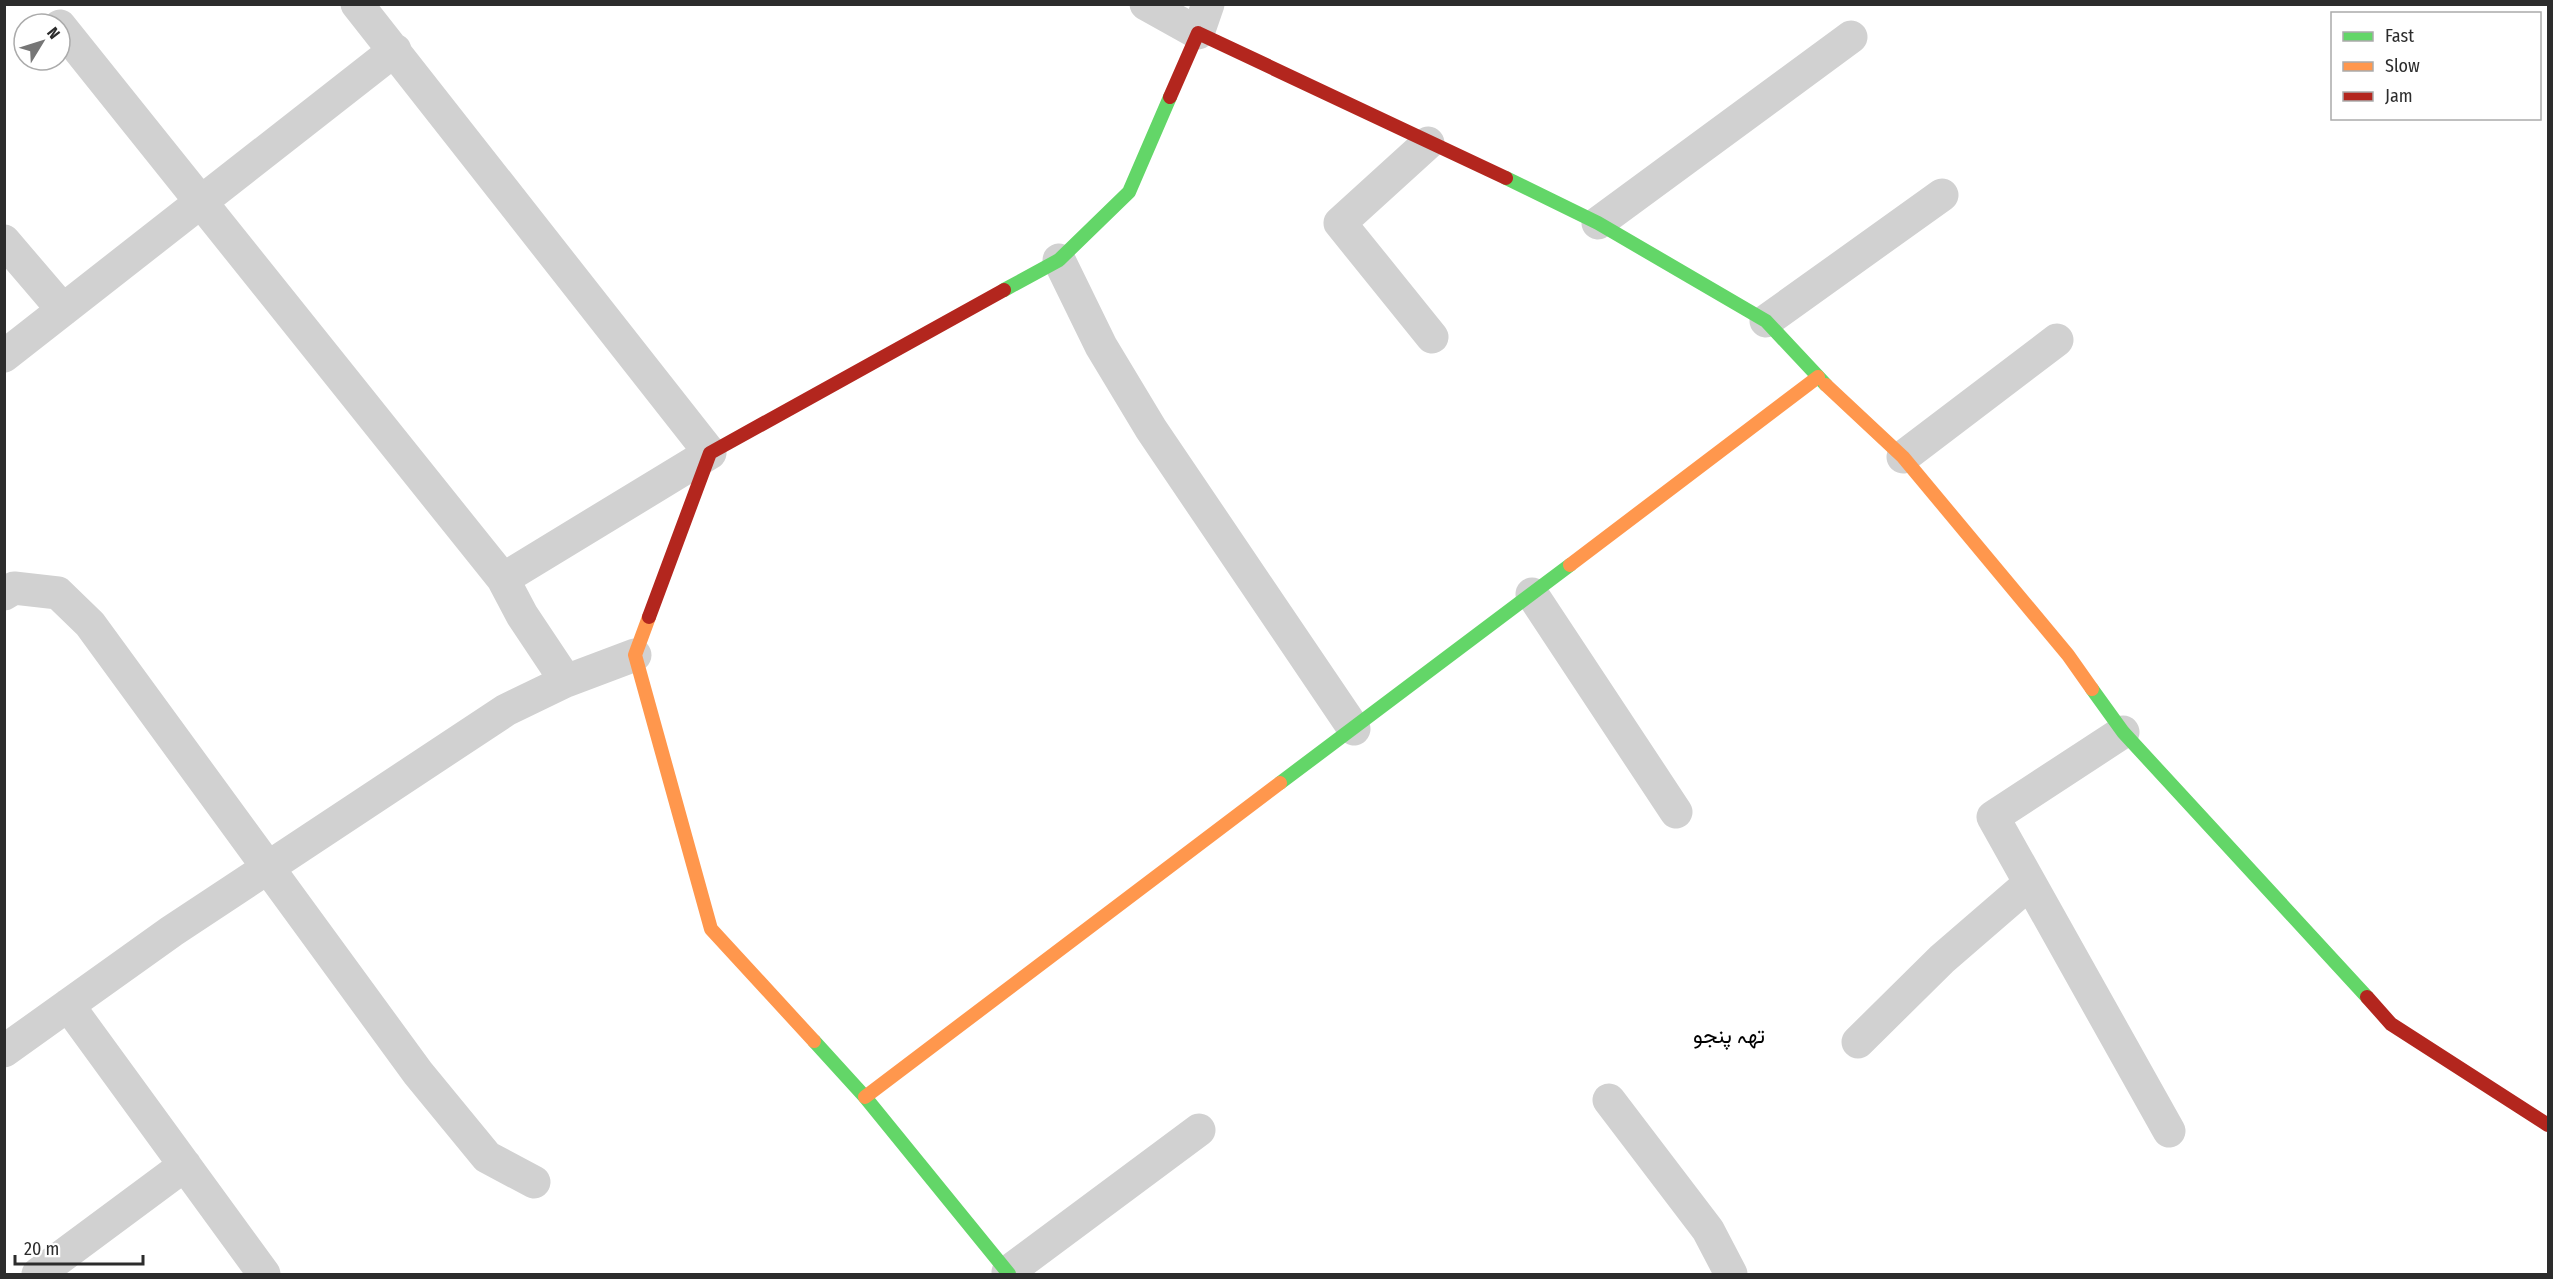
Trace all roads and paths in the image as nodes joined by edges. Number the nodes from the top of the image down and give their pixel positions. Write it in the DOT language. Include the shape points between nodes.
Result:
graph roads {
  1 [pos="357,4"];
  2 [pos="1146,4"];
  3 [pos="1203,19"];
  4 [pos="1851,37"];
  5 [pos="72,41"];
  6 [pos="395,50"];
  7 [pos="1428,143"];
  8 [pos="1942,195"];
  9 [pos="201,202"];
  10 [pos="1598,223"];
  11 [pos="4,240"];
  12 [pos="1059,260"];
  13 [pos="63,310"];
  14 [pos="1766,321"];
  15 [pos="1432,337"];
  16 [pos="2056,340"];
  17 [pos="4,356"];
  18 [pos="1818,377"];
  19 [pos="710,453"];
  20 [pos="1903,457"];
  21 [pos="503,579"];
  22 [pos="4,594"];
  23 [pos="1532,594"];
  24 [pos="635,655"];
  25 [pos="566,681"];
  26 [pos="1354,729"];
  27 [pos="2123,732"];
  28 [pos="1676,812"];
  29 [pos="269,867"];
  30 [pos="2030,883"];
  31 [pos="68,1005"];
  32 [pos="1858,1042"];
  33 [pos="4,1051"];
  34 [pos="865,1097"];
  35 [pos="1610,1100"];
  36 [pos="2548,1125"];
  37 [pos="1199,1130"];
  38 [pos="2169,1131"];
  39 [pos="185,1165"];
  40 [pos="534,1182"];
  41 [pos="1009,1274"];
  42 [pos="38,1275"];
  43 [pos="264,1275"];
  44 [pos="1731,1275"];
  1 -- 6 [label="street"];
  2 -- 3 [label="street"];
  3 -- 7 [label="street"];
  3 -- 12 [label="street" via="1129,192"];
  4 -- 10 [label="street"];
  5 -- 9 [label="street"];
  6 -- 9 [label="street"];
  6 -- 19 [label="street"];
  7 -- 10 [label="street"];
  7 -- 15 [label="street" via="1340,223"];
  8 -- 14 [label="street"];
  9 -- 13 [label="street"];
  9 -- 21 [label="street"];
  10 -- 14 [label="street"];
  11 -- 13 [label="street"];
  12 -- 19 [label="street"];
  12 -- 26 [label="street" via="1101,346 1151,429"];
  13 -- 17 [label="street"];
  14 -- 18 [label="street"];
  16 -- 20 [label="street"];
  18 -- 20 [label="street"];
  18 -- 23 [label="street"];
  19 -- 21 [label="street"];
  19 -- 24 [label="street"];
  20 -- 27 [label="street" via="2068,655"];
  21 -- 25 [label="street"];
  22 -- 29 [label="street" via="14,588 58,593 90,624"];
  23 -- 26 [label="street"];
  23 -- 28 [label="street"];
  24 -- 25 [label="street"];
  24 -- 34 [label="street" via="711,929"];
  25 -- 29 [label="street" via="506,710"];
  26 -- 34 [label="street"];
  27 -- 30 [label="street" via="1993,817"];
  27 -- 36 [label="street" via="2391,1024"];
  29 -- 31 [label="street"];
  29 -- 40 [label="street" via="418,1073 487,1157"];
  30 -- 32 [label="street" via="1942,959"];
  30 -- 38 [label="street"];
  31 -- 33 [label="street"];
  31 -- 39 [label="street"];
  34 -- 41 [label="street"];
  35 -- 44 [label="street" via="1708,1230"];
  37 -- 41 [label="street"];
  39 -- 42 [label="street"];
  39 -- 43 [label="street"];
}
